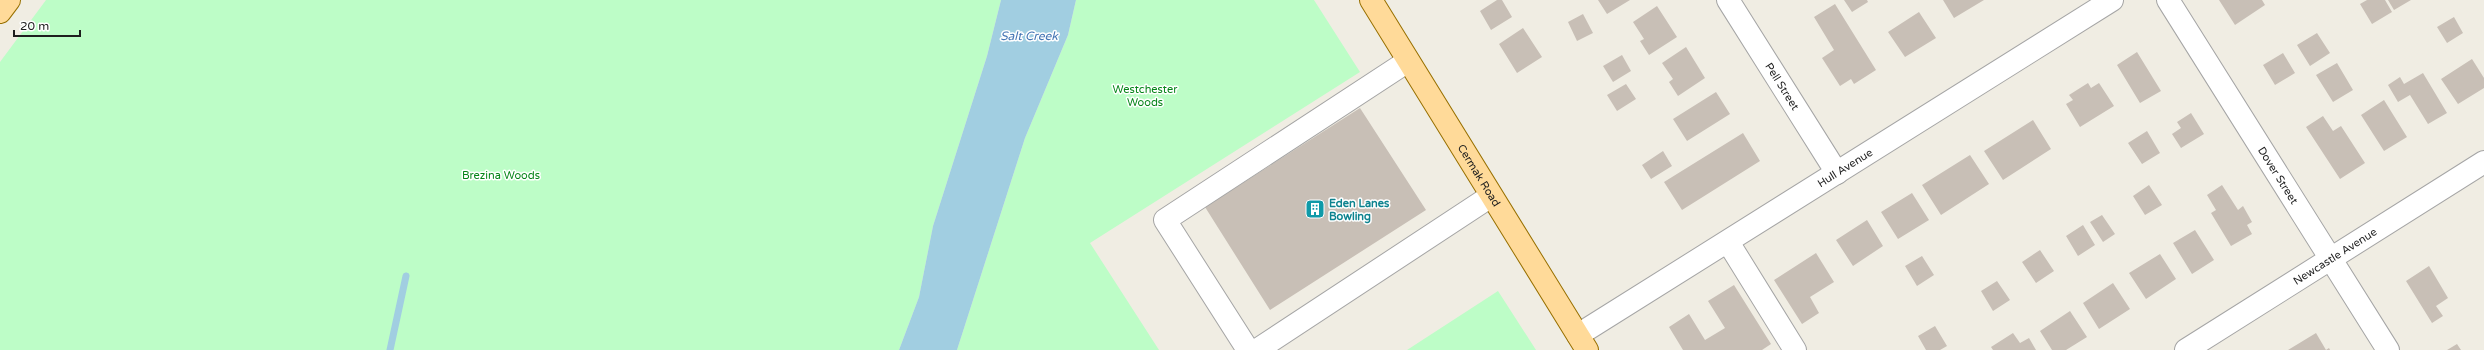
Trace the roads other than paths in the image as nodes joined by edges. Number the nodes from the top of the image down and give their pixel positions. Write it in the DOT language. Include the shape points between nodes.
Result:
graph roads {
  1 [pos="9,0"];
  2 [pos="1371,0"];
  3 [pos="1728,0"];
  4 [pos="2112,0"];
  5 [pos="2168,0"];
  6 [pos="0,12"];
  7 [pos="1408,61"];
  8 [pos="2484,162"];
  9 [pos="1837,174"];
  10 [pos="1491,196"];
  11 [pos="1728,242"];
  12 [pos="2331,259"];
  13 [pos="1582,342"];
  14 [pos="1248,350"];
  15 [pos="1257,350"];
  16 [pos="1795,350"];
  17 [pos="2186,350"];
  18 [pos="2388,350"];
  1 -- 6 [label="main road"];
  2 -- 7 [label="main road, Cermak Road"];
  3 -- 9 [label="street, Pell Street"];
  4 -- 9 [label="street, Hull Avenue"];
  5 -- 12 [label="street, Dover Street"];
  7 -- 10 [label="main road, Cermak Road"];
  7 -- 14 [label="street" via="1165,220"];
  8 -- 12 [label="street, Newcastle Avenue"];
  9 -- 11 [label="street, Hull Avenue"];
  10 -- 13 [label="main road, Cermak Road"];
  10 -- 15 [label="street"];
  11 -- 13 [label="street, Hull Avenue"];
  11 -- 16 [label="street"];
  12 -- 17 [label="street, Newcastle Avenue"];
  12 -- 18 [label="street, Dover Street"];
}
